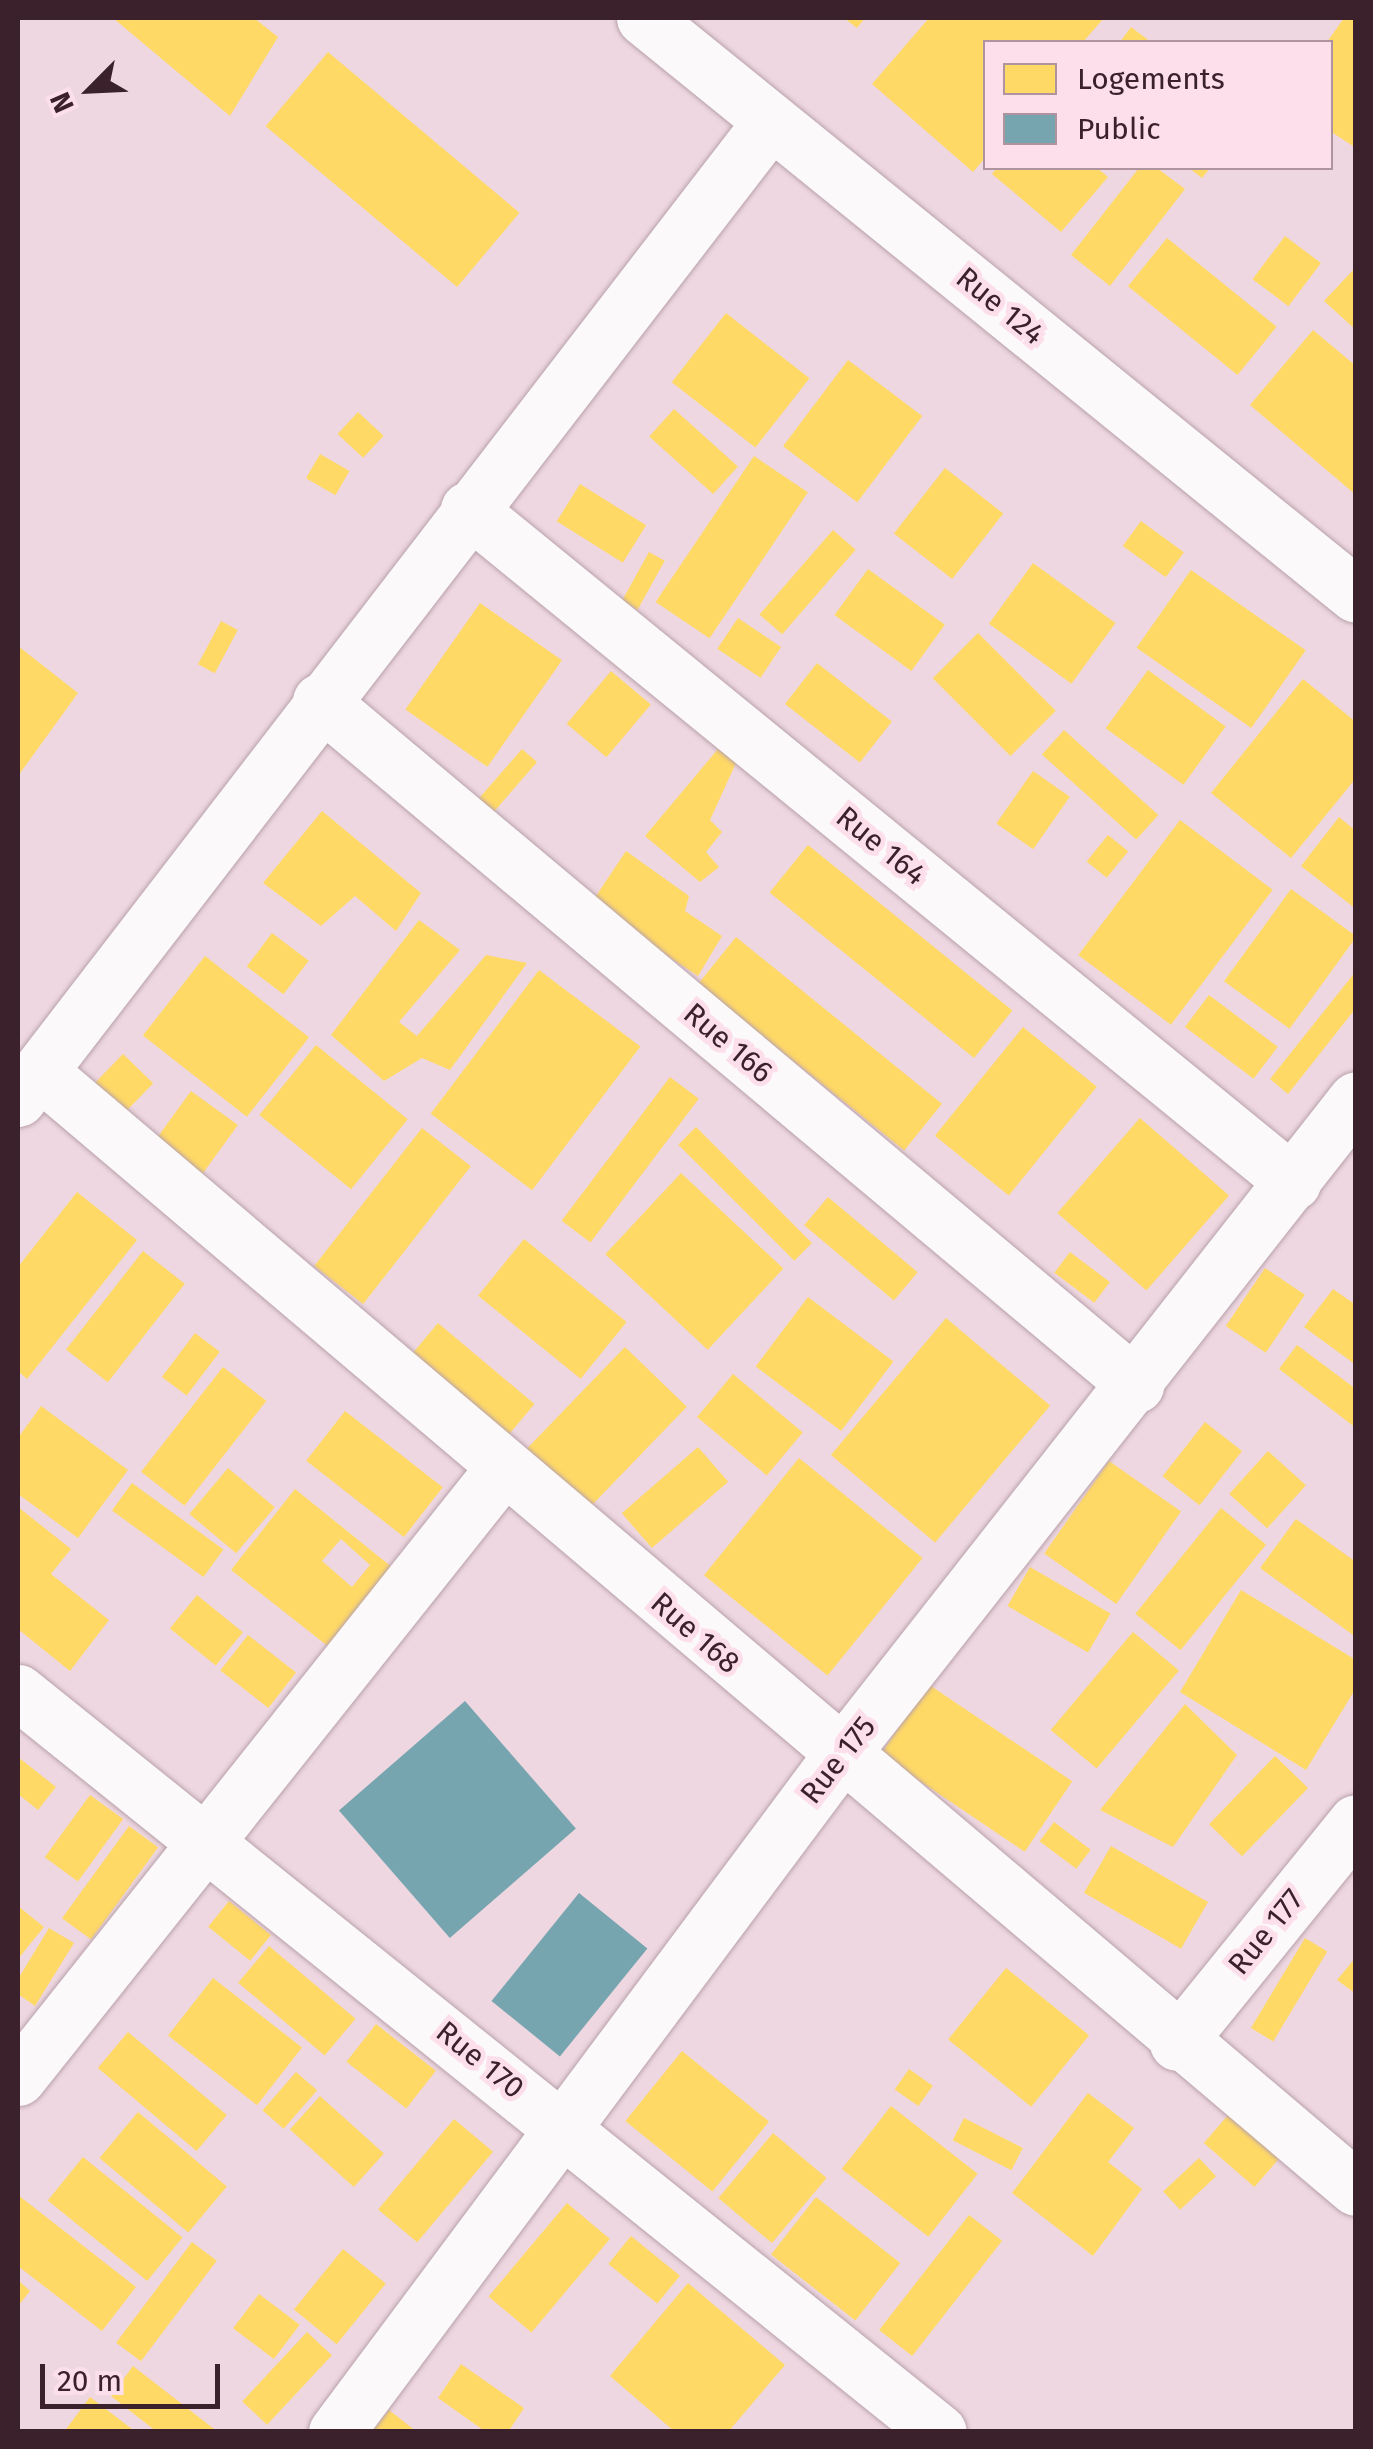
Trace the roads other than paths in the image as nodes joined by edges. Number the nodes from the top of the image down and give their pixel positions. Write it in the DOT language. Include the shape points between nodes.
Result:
graph roads {
  1 [pos="644,18"];
  2 [pos="770,121"];
  3 [pos="468,510"];
  4 [pos="1356,594"];
  5 [pos="320,700"];
  6 [pos="29,1085"];
  7 [pos="1356,1100"];
  8 [pos="1294,1182"];
  9 [pos="1136,1385"];
  10 [pos="503,1468"];
  11 [pos="18,1692"];
  12 [pos="840,1756"];
  13 [pos="1356,1822"];
  14 [pos="207,1842"];
  15 [pos="1177,2043"];
  16 [pos="18,2078"];
  17 [pos="564,2127"];
  18 [pos="1356,2188"];
  19 [pos="336,2432"];
  20 [pos="939,2432"];
  1 -- 2 [label="street, Rue 124"];
  2 -- 3 [label="street"];
  2 -- 4 [label="street, Rue 124"];
  3 -- 5 [label="street"];
  3 -- 8 [label="street, Rue 164"];
  5 -- 6 [label="street"];
  5 -- 9 [label="street, Rue 166"];
  6 -- 10 [label="street, Rue 168"];
  7 -- 8 [label="street, Rue 175"];
  8 -- 9 [label="street, Rue 175"];
  9 -- 12 [label="street, Rue 175"];
  10 -- 12 [label="street, Rue 168"];
  10 -- 14 [label="street"];
  11 -- 14 [label="street, Rue 170"];
  12 -- 15 [label="street, Rue 168"];
  12 -- 17 [label="street, Rue 175"];
  13 -- 15 [label="street, Rue 177"];
  14 -- 16 [label="street"];
  14 -- 17 [label="street, Rue 170"];
  15 -- 18 [label="street, Rue 168"];
  17 -- 19 [label="street, Rue 175"];
  17 -- 20 [label="street, Rue 170"];
}
